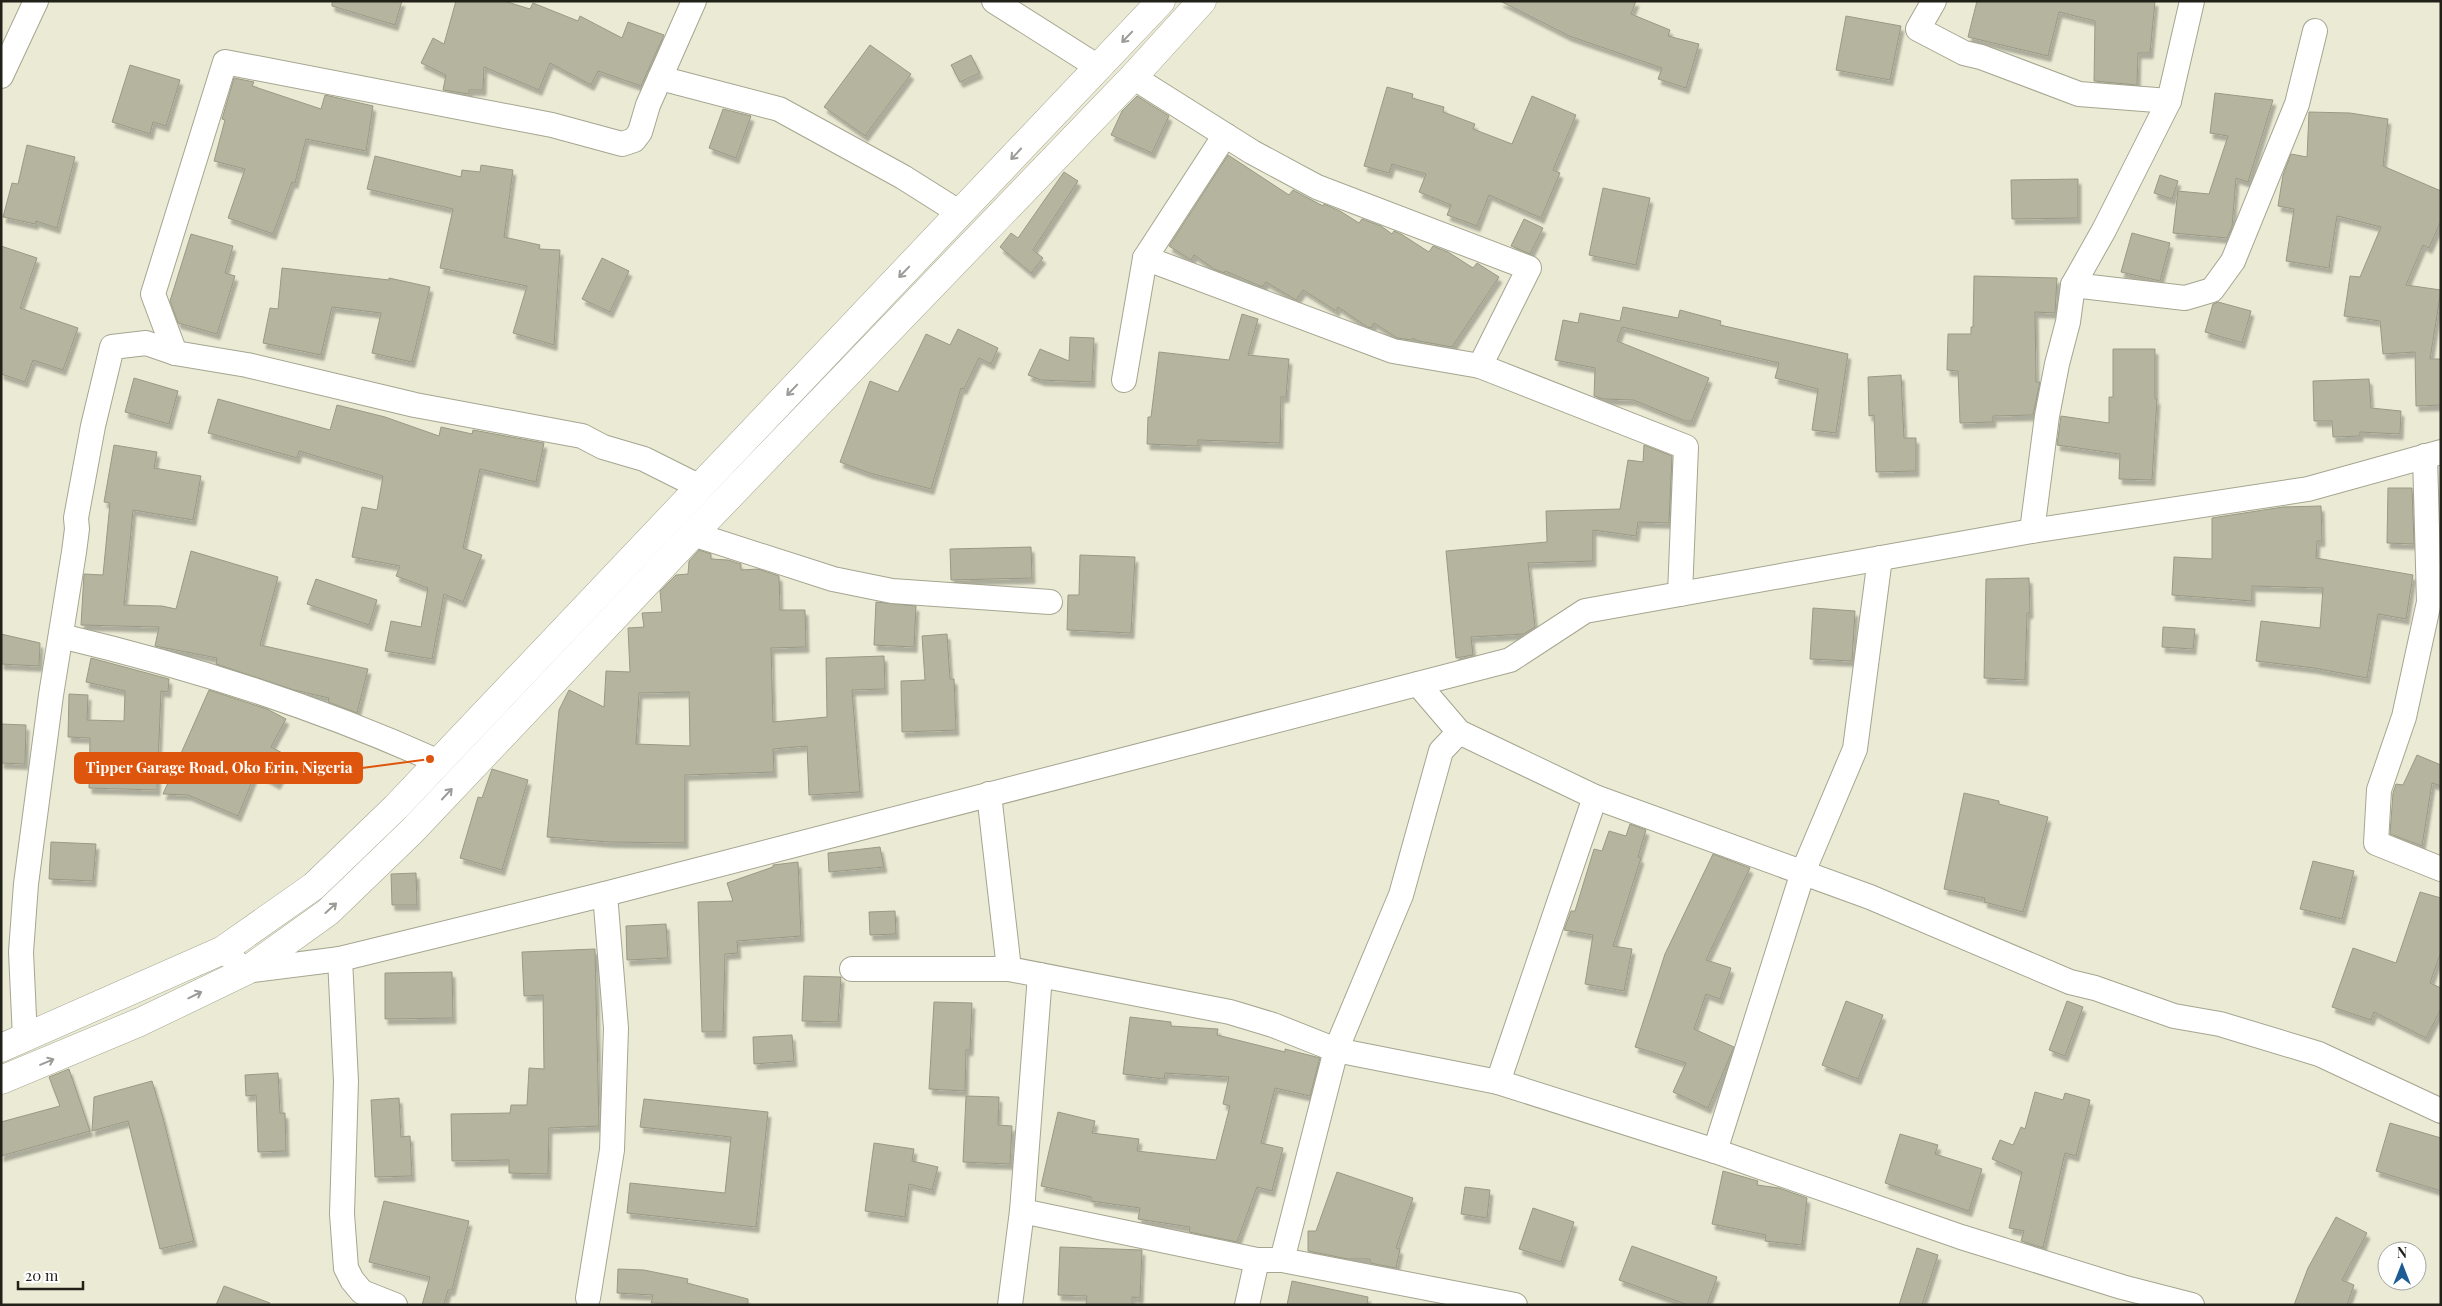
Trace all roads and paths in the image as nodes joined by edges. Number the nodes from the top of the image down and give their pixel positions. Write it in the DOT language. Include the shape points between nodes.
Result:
graph roads {
  1 [pos="36,1"];
  2 [pos="694,1"];
  3 [pos="994,1"];
  4 [pos="1161,1"];
  5 [pos="1202,1"];
  6 [pos="2192,1"];
  7 [pos="1931,2"];
  8 [pos="2315,31"];
  9 [pos="3,67"];
  10 [pos="1098,68"];
  11 [pos="1133,76"];
  12 [pos="660,78"];
  13 [pos="2170,101"];
  14 [pos="1225,135"];
  15 [pos="960,213"];
  16 [pos="1145,258"];
  17 [pos="2073,285"];
  18 [pos="175,353"];
  19 [pos="1480,366"];
  20 [pos="1124,380"];
  21 [pos="2433,454"];
  22 [pos="700,487"];
  23 [pos="2032,530"];
  24 [pos="693,534"];
  25 [pos="1880,558"];
  26 [pos="1680,594"];
  27 [pos="1050,602"];
  28 [pos="61,636"];
  29 [pos="1418,684"];
  30 [pos="1458,732"];
  31 [pos="438,762"];
  32 [pos="989,794"];
  33 [pos="1595,797"];
  34 [pos="2441,869"];
  35 [pos="1802,872"];
  36 [pos="605,894"];
  37 [pos="223,950"];
  38 [pos="340,959"];
  39 [pos="1009,969"];
  40 [pos="246,970"];
  41 [pos="852,970"];
  42 [pos="1040,975"];
  43 [pos="13,1043"];
  44 [pos="1336,1050"];
  45 [pos="1,1080"];
  46 [pos="1498,1082"];
  47 [pos="2441,1111"];
  48 [pos="1715,1150"];
  49 [pos="1022,1212"];
  50 [pos="1258,1260"];
  51 [pos="1282,1260"];
  52 [pos="588,1298"];
  53 [pos="396,1305"];
  54 [pos="1010,1305"];
  55 [pos="1247,1305"];
  56 [pos="1515,1305"];
  57 [pos="2192,1305"];
  1 -- 9 [label="street"];
  2 -- 12 [label="street"];
  3 -- 10 [label="street"];
  4 -- 10 [label="main road, one-way"];
  5 -- 11 [label="main road"];
  6 -- 13 [label="street"];
  7 -- 13 [label="street" via="1918,28 1964,53 2079,94"];
  8 -- 17 [label="street" via="2297,104 2233,261 2212,290 2185,298"];
  10 -- 15 [label="main road, one-way"];
  11 -- 14 [label="street"];
  11 -- 24 [label="main road"];
  12 -- 15 [label="street" via="778,109"];
  12 -- 18 [label="street" via="640,132 634,140 622,144 552,125 224,62 153,294"];
  13 -- 17 [label="street"];
  14 -- 16 [label="street"];
  14 -- 19 [label="street" via="1317,186 1529,268"];
  15 -- 22 [label="main road, one-way"];
  16 -- 19 [label="street" via="1393,351"];
  16 -- 20 [label="street"];
  17 -- 23 [label="street" via="2047,416"];
  18 -- 22 [label="street" via="247,365 415,405 582,436 603,447 644,459"];
  18 -- 28 [label="street" via="146,343 112,347 76,518"];
  19 -- 26 [label="street" via="1686,447"];
  21 -- 23 [label="street" via="2308,490"];
  21 -- 34 [label="street" via="2429,602 2404,717 2379,790 2376,843"];
  22 -- 31 [label="main road"];
  23 -- 25 [label="street"];
  24 -- 27 [label="street" via="833,579 892,591"];
  40 -- 24 [label="main road, one-way" via="328,912 412,831"];
  25 -- 26 [label="street"];
  25 -- 35 [label="street" via="1855,749"];
  26 -- 29 [label="street" via="1585,611 1510,660"];
  28 -- 31 [label="street" via="133,653 234,685 388,739"];
  28 -- 43 [label="street" via="26,884"];
  29 -- 30 [label="street"];
  29 -- 32 [label="street"];
  30 -- 33 [label="street"];
  30 -- 44 [label="street" via="1441,751 1401,895"];
  31 -- 37 [label="main road" via="314,886"];
  32 -- 36 [label="street"];
  32 -- 39 [label="street"];
  33 -- 35 [label="street"];
  33 -- 46 [label="street"];
  35 -- 47 [label="street" via="1870,897 2070,982 2174,1016 2220,1024 2319,1054"];
  35 -- 48 [label="street"];
  36 -- 38 [label="street"];
  36 -- 52 [label="street" via="616,1028 612,1150"];
  37 -- 40 [label="street"];
  37 -- 43 [label="main road"];
  38 -- 40 [label="street"];
  38 -- 53 [label="street" via="346,1080 342,1214 346,1268 362,1292"];
  39 -- 41 [label="street"];
  39 -- 42 [label="street"];
  45 -- 40 [label="main road, one-way" via="140,1022"];
  42 -- 44 [label="street" via="1230,1012"];
  42 -- 49 [label="street"];
  44 -- 46 [label="street"];
  44 -- 51 [label="street"];
  46 -- 48 [label="street"];
  48 -- 57 [label="street" via="1961,1237"];
  49 -- 50 [label="street"];
  49 -- 54 [label="street"];
  50 -- 51 [label="street"];
  50 -- 55 [label="street"];
  51 -- 56 [label="street"];
}
